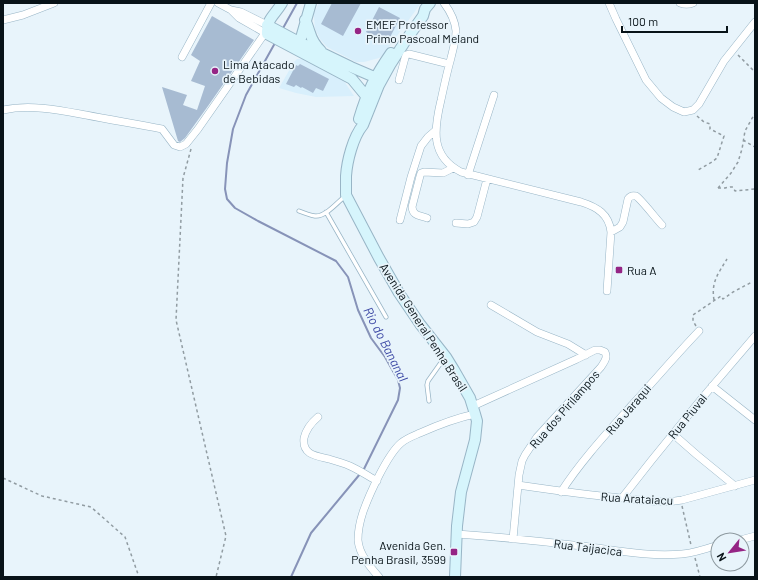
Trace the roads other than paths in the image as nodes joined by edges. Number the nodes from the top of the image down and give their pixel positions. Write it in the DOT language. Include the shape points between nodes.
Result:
graph roads {
  1 [pos="54,3"];
  2 [pos="212,3"];
  3 [pos="218,3"];
  4 [pos="282,3"];
  5 [pos="311,3"];
  6 [pos="444,3"];
  7 [pos="609,3"];
  8 [pos="680,3"];
  9 [pos="693,3"];
  10 [pos="427,6"];
  11 [pos="3,20"];
  12 [pos="305,20"];
  13 [pos="755,22"];
  14 [pos="268,31"];
  15 [pos="283,40"];
  16 [pos="297,41"];
  17 [pos="326,55"];
  18 [pos="182,56"];
  19 [pos="382,64"];
  20 [pos="449,64"];
  21 [pos="348,71"];
  22 [pos="399,80"];
  23 [pos="377,82"];
  24 [pos="494,95"];
  25 [pos="370,98"];
  26 [pos="362,107"];
  27 [pos="3,110"];
  28 [pos="358,131"];
  29 [pos="435,131"];
  30 [pos="453,168"];
  31 [pos="468,175"];
  32 [pos="487,179"];
  33 [pos="346,195"];
  34 [pos="299,211"];
  35 [pos="326,212"];
  36 [pos="427,218"];
  37 [pos="400,220"];
  38 [pos="456,223"];
  39 [pos="662,225"];
  40 [pos="611,232"];
  41 [pos="606,291"];
  42 [pos="491,305"];
  43 [pos="386,317"];
  44 [pos="700,331"];
  45 [pos="755,336"];
  46 [pos="586,355"];
  47 [pos="446,356"];
  48 [pos="712,386"];
  49 [pos="429,400"];
  50 [pos="474,410"];
  51 [pos="318,417"];
  52 [pos="755,420"];
  53 [pos="673,434"];
  54 [pos="374,479"];
  55 [pos="755,480"];
  56 [pos="518,485"];
  57 [pos="735,486"];
  58 [pos="561,492"];
  59 [pos="622,498"];
  60 [pos="457,534"];
  61 [pos="513,539"];
  62 [pos="710,547"];
  63 [pos="378,577"];
  64 [pos="454,577"];
  1 -- 11 [label="street"];
  2 -- 18 [label="street"];
  3 -- 14 [label="street" via="241,12"];
  4 -- 14 [label="main road" via="269,19"];
  5 -- 12 [label="main road"];
  6 -- 20 [label="street" via="452,15 456,31"];
  7 -- 13 [label="street" via="646,80 661,98 684,112 694,110 699,104 732,50"];
  8 -- 9 [label="street"];
  10 -- 19 [label="main road, Avenida General Penha Brasil" via="419,13"];
  10 -- 23 [label="main road, Avenida General Penha Brasil" via="423,16"];
  12 -- 16 [label="main road" via="301,38"];
  12 -- 17 [label="main road" via="313,40"];
  14 -- 15 [label="main road"];
  14 -- 27 [label="street" via="198,129 186,144 180,147 174,145 162,129 35,108"];
  15 -- 16 [label="main road" via="292,44"];
  15 -- 21 [label="main road"];
  16 -- 17 [label="main road"];
  17 -- 21 [label="main road"];
  19 -- 21 [label="main road"];
  19 -- 23 [label="main road, Avenida General Penha Brasil"];
  20 -- 22 [label="street" via="409,54 406,55"];
  20 -- 29 [label="street"];
  21 -- 23 [label="main road" via="368,74"];
  21 -- 25 [label="main road"];
  21 -- 26 [label="main road"];
  23 -- 25 [label="main road, Avenida General Penha Brasil"];
  24 -- 31 [label="street"];
  25 -- 26 [label="main road, Avenida General Penha Brasil"];
  25 -- 28 [label="main road, Avenida General Penha Brasil" via="362,126"];
  26 -- 28 [label="main road, Avenida General Penha Brasil"];
  28 -- 33 [label="main road, Avenida General Penha Brasil" via="347,165"];
  29 -- 30 [label="street" via="441,154"];
  29 -- 37 [label="street" via="421,146"];
  30 -- 31 [label="street"];
  30 -- 36 [label="street" via="443,173 421,173 412,207 415,214"];
  31 -- 32 [label="street"];
  32 -- 38 [label="street" via="474,222"];
  32 -- 40 [label="street" via="589,205 607,219"];
  33 -- 35 [label="lane"];
  33 -- 47 [label="main road, Avenida General Penha Brasil" via="399,293"];
  34 -- 35 [label="lane" via="316,216"];
  35 -- 43 [label="lane"];
  39 -- 40 [label="street" via="639,199 632,196 628,199 623,222"];
  40 -- 41 [label="street"];
  42 -- 46 [label="street" via="537,332 568,344"];
  44 -- 58 [label="street, Rua Jaraqui" via="611,428"];
  45 -- 48 [label="street, Rua Piuval"];
  46 -- 50 [label="street"];
  46 -- 56 [label="street, Rua dos Pirilampos" via="600,350 607,356 601,367 529,448 522,461"];
  47 -- 49 [label="lane" via="428,381"];
  47 -- 50 [label="main road, Avenida General Penha Brasil" via="463,384"];
  48 -- 52 [label="street"];
  48 -- 53 [label="street, Rua Piuval"];
  50 -- 54 [label="street" via="402,442"];
  50 -- 60 [label="main road, Avenida General Penha Brasil" via="477,422 475,440 461,492"];
  51 -- 54 [label="street" via="307,429 305,436 304,442 309,453 351,466"];
  53 -- 57 [label="street"];
  53 -- 59 [label="street, Rua Piuval"];
  54 -- 63 [label="street" via="362,513 358,540 360,549"];
  55 -- 57 [label="street, Rua Arataiacu"];
  56 -- 58 [label="street, Rua Arataiacu"];
  56 -- 61 [label="street, Rua dos Pirilampos"];
  57 -- 59 [label="street, Rua Arataiacu" via="676,502"];
  58 -- 59 [label="street, Rua Arataiacu"];
  60 -- 61 [label="street, Rua Taijacica"];
  60 -- 64 [label="main road, Avenida General Penha Brasil"];
  61 -- 62 [label="street, Rua Taijacica" via="643,554 667,555"];
}
